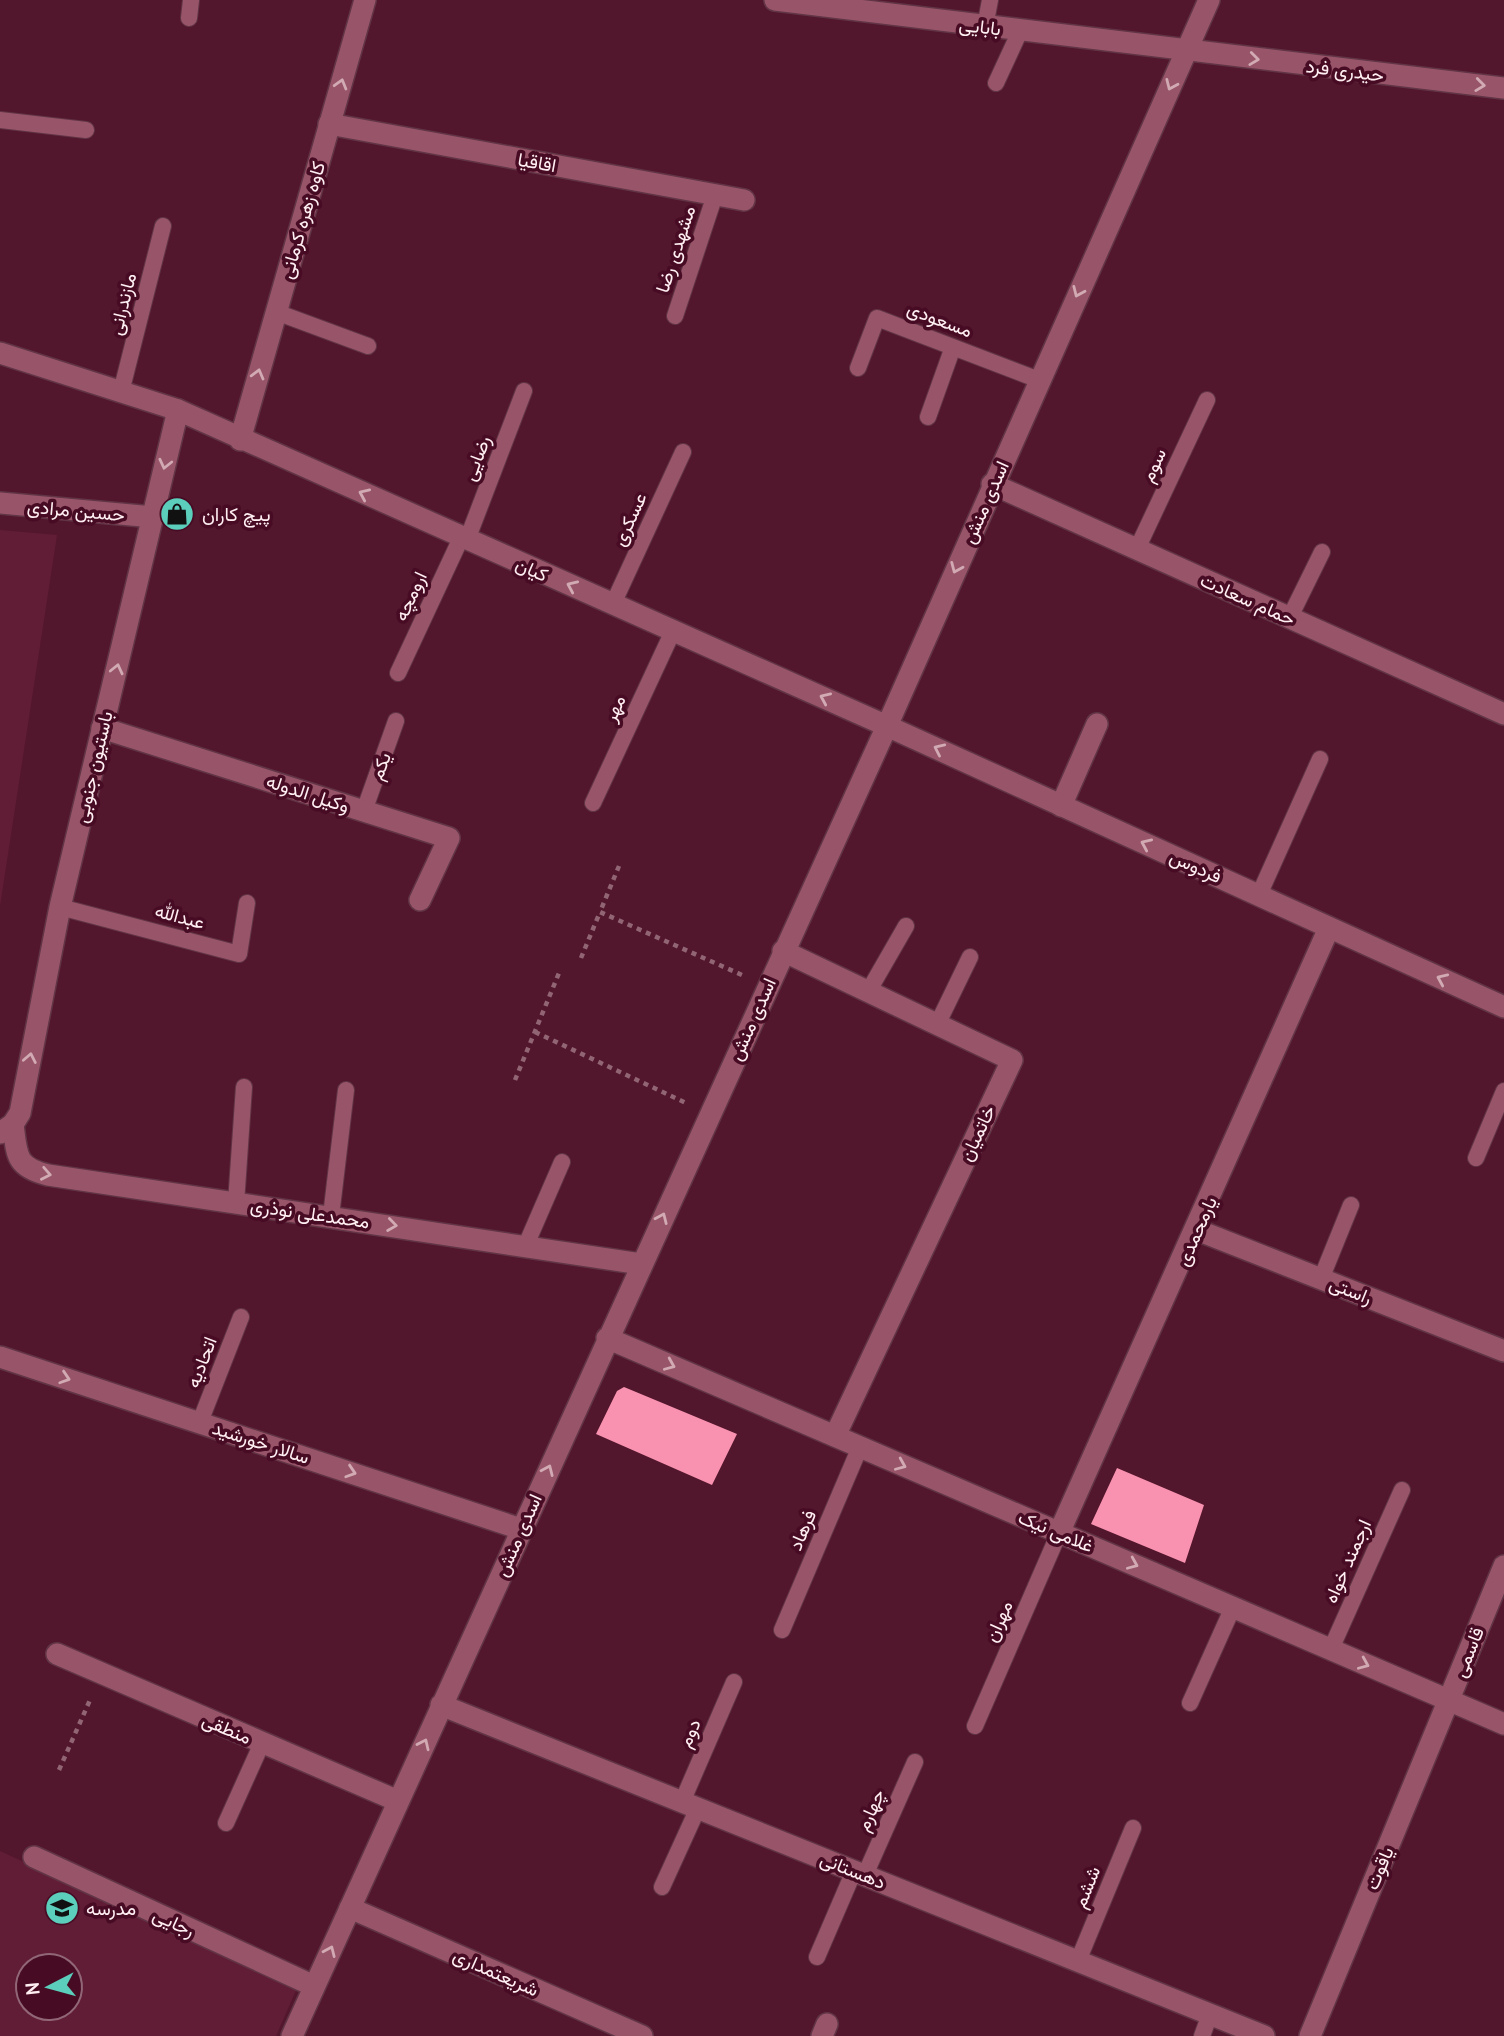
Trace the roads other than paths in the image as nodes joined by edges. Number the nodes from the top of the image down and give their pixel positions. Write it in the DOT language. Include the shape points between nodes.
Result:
graph roads {
  1 [pos="191,0"];
  2 [pos="365,0"];
  3 [pos="775,0"];
  4 [pos="990,0"];
  5 [pos="1209,0"];
  6 [pos="189,18"];
  7 [pos="985,27"];
  8 [pos="1020,31"];
  9 [pos="1186,51"];
  10 [pos="996,83"];
  11 [pos="1504,88"];
  12 [pos="0,120"];
  13 [pos="329,124"];
  14 [pos="86,130"];
  15 [pos="715,195"];
  16 [pos="744,200"];
  17 [pos="163,226"];
  18 [pos="276,312"];
  19 [pos="675,316"];
  20 [pos="368,346"];
  21 [pos="953,346"];
  22 [pos="0,353"];
  23 [pos="858,368"];
  24 [pos="1039,380"];
  25 [pos="524,391"];
  26 [pos="121,392"];
  27 [pos="1207,400"];
  28 [pos="178,410"];
  29 [pos="928,417"];
  30 [pos="240,440"];
  31 [pos="683,452"];
  32 [pos="992,484"];
  33 [pos="0,503"];
  34 [pos="153,517"];
  35 [pos="464,539"];
  36 [pos="1137,549"];
  37 [pos="1322,552"];
  38 [pos="612,604"];
  39 [pos="1290,617"];
  40 [pos="673,631"];
  41 [pos="398,673"];
  42 [pos="1504,714"];
  43 [pos="396,721"];
  44 [pos="1097,724"];
  45 [pos="887,726"];
  46 [pos="103,728"];
  47 [pos="1320,759"];
  48 [pos="593,803"];
  49 [pos="1062,806"];
  50 [pos="364,811"];
  51 [pos="1259,895"];
  52 [pos="420,900"];
  53 [pos="247,903"];
  54 [pos="60,907"];
  55 [pos="906,926"];
  56 [pos="1329,928"];
  57 [pos="783,951"];
  58 [pos="970,957"];
  59 [pos="868,992"];
  60 [pos="1504,1007"];
  61 [pos="937,1025"];
  62 [pos="244,1087"];
  63 [pos="346,1090"];
  64 [pos="1504,1091"];
  65 [pos="7,1128"];
  66 [pos="1476,1158"];
  67 [pos="562,1161"];
  68 [pos="236,1203"];
  69 [pos="1351,1205"];
  70 [pos="331,1216"];
  71 [pos="1197,1230"];
  72 [pos="526,1245"];
  73 [pos="641,1264"];
  74 [pos="1321,1279"];
  75 [pos="241,1317"];
  76 [pos="607,1338"];
  77 [pos="1504,1351"];
  78 [pos="0,1357"];
  79 [pos="200,1422"];
  80 [pos="835,1436"];
  81 [pos="860,1447"];
  82 [pos="1402,1490"];
  83 [pos="521,1529"];
  84 [pos="1059,1532"];
  85 [pos="1504,1566"];
  86 [pos="1233,1606"];
  87 [pos="782,1630"];
  88 [pos="1331,1649"];
  89 [pos="57,1654"];
  90 [pos="734,1682"];
  91 [pos="1449,1700"];
  92 [pos="1190,1703"];
  93 [pos="442,1705"];
  94 [pos="1504,1724"];
  95 [pos="975,1726"];
  96 [pos="262,1743"];
  97 [pos="915,1762"];
  98 [pos="398,1801"];
  99 [pos="690,1805"];
  100 [pos="226,1823"];
  101 [pos="1132,1828"];
  102 [pos="34,1857"];
  103 [pos="859,1873"];
  104 [pos="662,1887"];
  105 [pos="350,1908"];
  106 [pos="817,1956"];
  107 [pos="1078,1961"];
  108 [pos="314,1986"];
  109 [pos="1210,2014"];
  110 [pos="292,2036"];
  111 [pos="642,2036"];
  112 [pos="1202,2036"];
  113 [pos="1264,2036"];
  114 [pos="1310,2036"];
  1 -- 6 [label="lane"];
  13 -- 2 [label="street, کاوه زهره کرمانی, one-way"];
  3 -- 7 [label="street, بابایی"];
  4 -- 7 [label="lane"];
  5 -- 9 [label="street, اسدی منش"];
  7 -- 8 [label="street, بابایی"];
  8 -- 9 [label="street, بابایی"];
  8 -- 10 [label="lane"];
  9 -- 11 [label="street, حیدری فرد, one-way"];
  9 -- 24 [label="street, اسدی منش, one-way"];
  12 -- 14 [label="lane"];
  13 -- 15 [label="street, اقاقیا"];
  13 -- 18 [label="street, کاوه زهره کرمانی"];
  15 -- 16 [label="street, اقاقیا"];
  15 -- 19 [label="lane, مشهدی رضا"];
  17 -- 26 [label="lane, مازندرانی"];
  18 -- 20 [label="lane"];
  30 -- 18 [label="street, کاوه زهره کرمانی, one-way"];
  21 -- 23 [label="lane, مسعودی" via="877,318"];
  21 -- 24 [label="lane, مسعودی"];
  21 -- 29 [label="lane"];
  22 -- 26 [label="street, کیان"];
  24 -- 32 [label="street, اسدی منش"];
  25 -- 35 [label="lane, رضایی"];
  26 -- 28 [label="street, کیان"];
  27 -- 36 [label="lane, سوم"];
  28 -- 30 [label="street, کیان"];
  28 -- 34 [label="street, باستیون جنوبی, one-way"];
  35 -- 30 [label="street, کیان, one-way"];
  31 -- 38 [label="lane, عسکری"];
  32 -- 36 [label="street, حمام سعادت"];
  32 -- 45 [label="street, اسدی منش, one-way"];
  33 -- 34 [label="street, حسین مرادی"];
  46 -- 34 [label="street, باستیون جنوبی, one-way"];
  38 -- 35 [label="street, کیان, one-way"];
  35 -- 41 [label="lane, ارومچه"];
  36 -- 39 [label="street, حمام سعادت"];
  37 -- 39 [label="lane"];
  38 -- 40 [label="street, کیان"];
  39 -- 42 [label="street, حمام سعادت"];
  45 -- 40 [label="street, کیان, one-way"];
  40 -- 48 [label="lane, مهر"];
  43 -- 50 [label="lane, یکم"];
  44 -- 49 [label="street"];
  49 -- 45 [label="street, فردوس, one-way"];
  45 -- 57 [label="street, اسدی منش"];
  46 -- 50 [label="street, وکیل الدوله"];
  46 -- 54 [label="street, باستیون جنوبی"];
  47 -- 51 [label="lane"];
  51 -- 49 [label="street, فردوس, one-way"];
  50 -- 52 [label="street, وکیل الدوله" via="449,838"];
  51 -- 56 [label="street, فردوس"];
  53 -- 54 [label="lane, عبدالله" via="239,954"];
  65 -- 54 [label="street, باستیون جنوبی, one-way" via="20,1113"];
  55 -- 59 [label="lane"];
  60 -- 56 [label="street, فردوس, one-way"];
  56 -- 71 [label="street, یارمحمدی"];
  57 -- 59 [label="street, خاتمیان"];
  73 -- 57 [label="street, اسدی منش, one-way"];
  58 -- 61 [label="lane"];
  59 -- 61 [label="street, خاتمیان"];
  61 -- 80 [label="street, خاتمیان" via="1012,1060"];
  62 -- 68 [label="lane"];
  63 -- 70 [label="lane"];
  64 -- 66 [label="lane"];
  65 -- 68 [label="street, محمدعلی نوذری, one-way" via="18,1158 34,1172"];
  67 -- 72 [label="lane"];
  68 -- 70 [label="street, محمدعلی نوذری"];
  69 -- 74 [label="lane"];
  70 -- 72 [label="street, محمدعلی نوذری, one-way"];
  71 -- 74 [label="street, راستی"];
  71 -- 84 [label="street, یارمحمدی"];
  72 -- 73 [label="street, محمدعلی نوذری"];
  73 -- 76 [label="street, اسدی منش"];
  74 -- 77 [label="street, راستی"];
  75 -- 79 [label="lane, اتحادیه"];
  76 -- 80 [label="street, غلامی نیک, one-way"];
  83 -- 76 [label="street, اسدی منش, one-way"];
  78 -- 79 [label="street, سالار خورشید, one-way"];
  79 -- 83 [label="street, سالار خورشید, one-way"];
  80 -- 81 [label="street, غلامی نیک"];
  81 -- 84 [label="street, غلامی نیک, one-way"];
  81 -- 87 [label="lane, فرهاد"];
  82 -- 88 [label="lane, ارجمند خواه"];
  83 -- 93 [label="street, اسدی منش"];
  84 -- 86 [label="street, غلامی نیک, one-way"];
  84 -- 95 [label="lane, مهران"];
  85 -- 91 [label="street, قاسمی"];
  86 -- 88 [label="street, غلامی نیک"];
  86 -- 92 [label="lane"];
  88 -- 91 [label="street, غلامی نیک, one-way"];
  89 -- 96 [label="street, منطقی"];
  90 -- 99 [label="lane, دوم"];
  91 -- 94 [label="street, غلامی نیک"];
  91 -- 114 [label="street, یاقوت"];
  98 -- 93 [label="street, اسدی منش, one-way"];
  93 -- 99 [label="street, دهستانی"];
  96 -- 98 [label="street, منطقی"];
  96 -- 100 [label="lane"];
  97 -- 103 [label="lane, چهارم"];
  98 -- 105 [label="street, اسدی منش"];
  99 -- 103 [label="street, دهستانی"];
  99 -- 104 [label="lane, دوم"];
  101 -- 107 [label="lane, ششم"];
  102 -- 108 [label="street, رجایی"];
  103 -- 106 [label="lane"];
  103 -- 107 [label="street, دهستانی"];
  108 -- 105 [label="street, اسدی منش, one-way"];
  105 -- 111 [label="street, شریعتمداری"];
  107 -- 109 [label="street, دهستانی"];
  108 -- 110 [label="street, اسدی منش"];
  109 -- 112 [label="lane"];
  109 -- 113 [label="street, دهستانی"];
}
